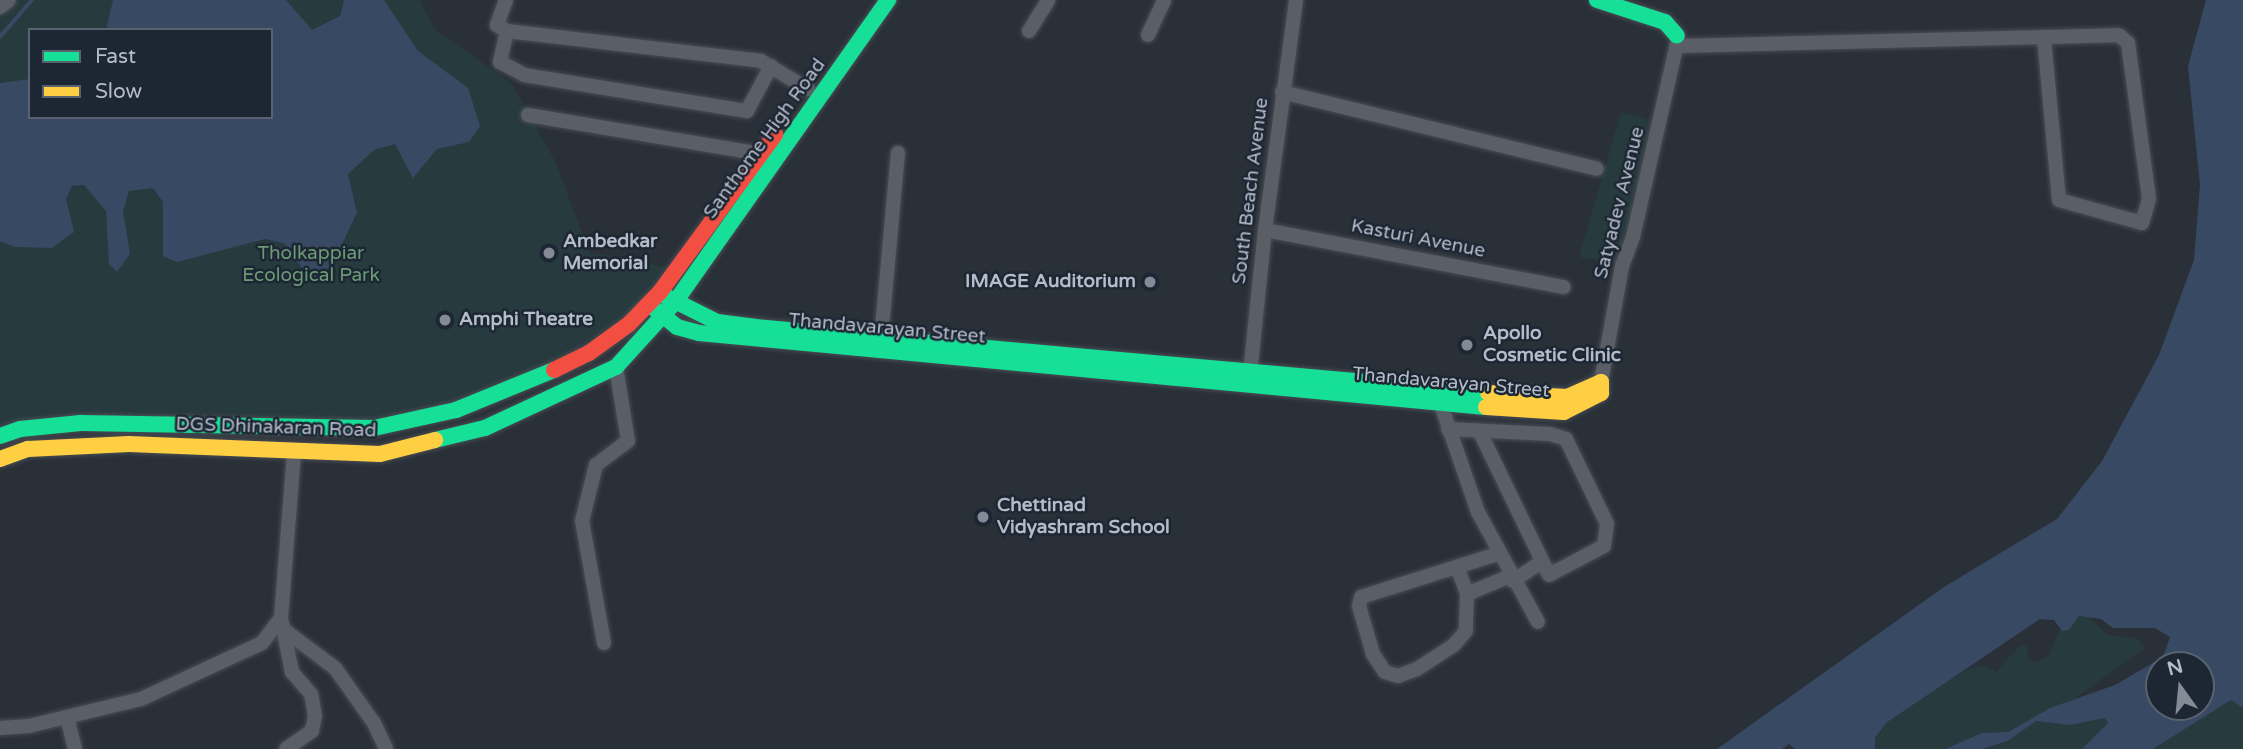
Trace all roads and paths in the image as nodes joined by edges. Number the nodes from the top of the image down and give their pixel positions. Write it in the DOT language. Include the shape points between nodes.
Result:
graph roads {
  1 [pos="9,0"];
  2 [pos="506,0"];
  3 [pos="870,0"];
  4 [pos="888,0"];
  5 [pos="1048,0"];
  6 [pos="1164,0"];
  7 [pos="1296,0"];
  8 [pos="1607,2"];
  9 [pos="0,7"];
  10 [pos="507,31"];
  11 [pos="1029,31"];
  12 [pos="1148,36"];
  13 [pos="2044,37"];
  14 [pos="1678,41"];
  15 [pos="771,66"];
  16 [pos="807,89"];
  17 [pos="1282,92"];
  18 [pos="528,116"];
  19 [pos="898,153"];
  20 [pos="761,155"];
  21 [pos="1597,169"];
  22 [pos="1265,229"];
  23 [pos="1563,287"];
  24 [pos="654,298"];
  25 [pos="675,302"];
  26 [pos="664,317"];
  27 [pos="881,339"];
  28 [pos="1028,358"];
  29 [pos="616,367"];
  30 [pos="1253,379"];
  31 [pos="1601,382"];
  32 [pos="1439,397"];
  33 [pos="1564,412"];
  34 [pos="1448,429"];
  35 [pos="1480,432"];
  36 [pos="0,436"];
  37 [pos="1566,439"];
  38 [pos="294,453"];
  39 [pos="0,458"];
  40 [pos="1497,554"];
  41 [pos="1541,562"];
  42 [pos="1458,569"];
  43 [pos="1511,578"];
  44 [pos="1467,594"];
  45 [pos="1538,622"];
  46 [pos="282,624"];
  47 [pos="604,643"];
  48 [pos="66,717"];
  49 [pos="0,728"];
  50 [pos="75,749"];
  51 [pos="286,749"];
  52 [pos="386,749"];
  1 -- 9 [label="street"];
  2 -- 10 [label="street" via="497,14 497,25"];
  3 -- 16 [label="main road, Santhome High Road"];
  4 -- 25 [label="main road, Santhome High Road"];
  5 -- 11 [label="street"];
  6 -- 12 [label="street"];
  7 -- 17 [label="street, South Beach Avenue"];
  8 -- 14 [label="main road" via="1665,22"];
  10 -- 15 [label="street"];
  10 -- 15 [label="street" via="500,62 524,75 747,111"];
  13 -- 13 [label="street" via="2059,200 2141,223 2149,200 2126,40 2117,35"];
  13 -- 14 [label="street"];
  14 -- 31 [label="street, Satyadev Avenue" via="1622,266"];
  15 -- 16 [label="street"];
  16 -- 20 [label="main road, Santhome High Road"];
  17 -- 21 [label="street"];
  17 -- 22 [label="street, South Beach Avenue"];
  18 -- 20 [label="street"];
  19 -- 27 [label="street"];
  20 -- 24 [label="main road, Santhome High Road"];
  22 -- 23 [label="street, Kasturi Avenue"];
  22 -- 30 [label="street, South Beach Avenue"];
  24 -- 25 [label="main road, Thandavarayan Street"];
  24 -- 26 [label="main road, Thandavarayan Street"];
  24 -- 36 [label="main road, DGS Dhinakaran Road" via="589,353 518,387 456,410 374,428 81,423 20,429"];
  25 -- 26 [label="main road, DGS Dhinakaran Road"];
  25 -- 27 [label="main road, Thandavarayan Street" via="717,322"];
  26 -- 28 [label="main road, Thandavarayan Street" via="677,327 699,333"];
  26 -- 29 [label="main road, DGS Dhinakaran Road"];
  27 -- 28 [label="main road, Thandavarayan Street"];
  28 -- 30 [label="main road, Thandavarayan Street"];
  29 -- 38 [label="main road, DGS Dhinakaran Road" via="550,401 443,440 380,454"];
  29 -- 47 [label="street" via="628,441 596,465 582,521"];
  30 -- 32 [label="main road, Thandavarayan Street"];
  31 -- 32 [label="main road, Thandavarayan Street" via="1568,397"];
  31 -- 33 [label="main road, Thandavarayan Street" via="1601,393"];
  32 -- 33 [label="main road, Thandavarayan Street"];
  32 -- 34 [label="street"];
  33 -- 37 [label="street"];
  34 -- 35 [label="street"];
  34 -- 40 [label="street"];
  35 -- 37 [label="street" via="1550,434"];
  35 -- 41 [label="street"];
  37 -- 41 [label="street" via="1607,524 1609,538 1604,546 1552,576"];
  38 -- 39 [label="main road, DGS Dhinakaran Road" via="129,444 28,449"];
  38 -- 46 [label="street"];
  40 -- 42 [label="street"];
  40 -- 43 [label="street"];
  41 -- 43 [label="street"];
  42 -- 44 [label="street"];
  42 -- 44 [label="street" via="1361,597 1359,606 1373,654 1385,672 1398,676 1418,669 1454,645 1466,631"];
  43 -- 44 [label="street"];
  43 -- 45 [label="street"];
  46 -- 48 [label="street" via="262,643 141,699"];
  46 -- 51 [label="street" via="292,673 311,694 315,716 312,731"];
  46 -- 52 [label="street" via="335,668 374,723"];
  48 -- 49 [label="street"];
  48 -- 50 [label="street"];
}
